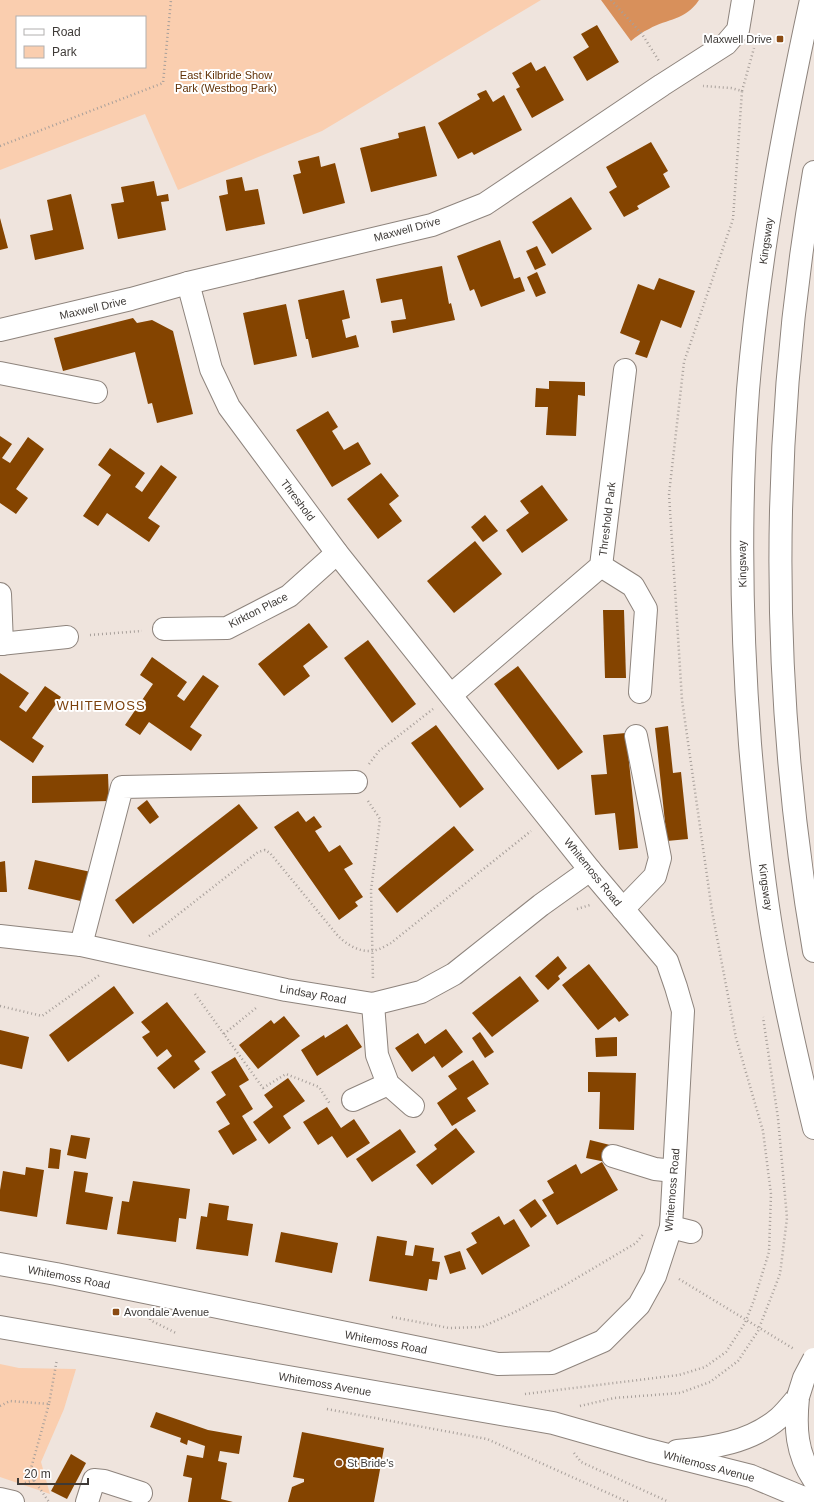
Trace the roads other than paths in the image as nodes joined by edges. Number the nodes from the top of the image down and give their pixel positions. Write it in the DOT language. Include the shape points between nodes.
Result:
graph roads {
  1 [pos="743,0"];
  2 [pos="811,0"];
  3 [pos="814,172"];
  4 [pos="188,283"];
  5 [pos="0,330"];
  6 [pos="625,370"];
  7 [pos="0,373"];
  8 [pos="96,392"];
  9 [pos="337,553"];
  10 [pos="601,566"];
  11 [pos="0,594"];
  12 [pos="164,629"];
  13 [pos="67,637"];
  14 [pos="1,644"];
  15 [pos="640,692"];
  16 [pos="451,695"];
  17 [pos="636,736"];
  18 [pos="356,782"];
  19 [pos="590,870"];
  20 [pos="624,909"];
  21 [pos="0,936"];
  22 [pos="80,946"];
  23 [pos="814,951"];
  24 [pos="373,1004"];
  25 [pos="388,1084"];
  26 [pos="353,1100"];
  27 [pos="413,1106"];
  28 [pos="814,1128"];
  29 [pos="613,1156"];
  30 [pos="674,1171"];
  31 [pos="0,1264"];
  32 [pos="0,1327"];
  33 [pos="806,1355"];
  34 [pos="798,1397"];
  35 [pos="648,1450"];
  36 [pos="814,1480"];
  37 [pos="141,1493"];
  38 [pos="0,1499"];
  39 [pos="13,1502"];
  40 [pos="87,1502"];
  41 [pos="814,1502"];
  1 -- 4 [label="main road, Maxwell Drive" via="738,30 726,44 485,204 432,225"];
  2 -- 28 [label="main road, Kingsway" via="768,219 748,390 742,536 747,703 763,867 780,976"];
  3 -- 23 [label="main road" via="805,224 787,376 780,510 781,660 787,748"];
  4 -- 5 [label="main road, Maxwell Drive"];
  4 -- 9 [label="main road, Threshold" via="211,369 229,407"];
  6 -- 10 [label="main road, Threshold Park"];
  7 -- 8 [label="main road"];
  9 -- 12 [label="main road, Kirkton Place" via="289,596 227,628"];
  9 -- 16 [label="main road, Threshold"];
  10 -- 15 [label="main road" via="633,586 646,609"];
  10 -- 16 [label="main road, Threshold Park"];
  11 -- 14 [label="main road"];
  13 -- 14 [label="main road"];
  16 -- 19 [label="main road, Whitemoss Road"];
  17 -- 20 [label="main road" via="660,858 655,876"];
  18 -- 22 [label="main road" via="122,788"];
  19 -- 20 [label="main road, Whitemoss Road"];
  19 -- 24 [label="main road, Lindsay Road" via="454,974 421,992"];
  20 -- 30 [label="main road, Whitemoss Road" via="667,961 683,1011"];
  21 -- 22 [label="main road, Lindsay Road"];
  22 -- 24 [label="main road, Lindsay Road" via="279,988"];
  24 -- 25 [label="main road" via="377,1055"];
  25 -- 26 [label="main road"];
  25 -- 27 [label="main road"];
  29 -- 30 [label="main road" via="655,1169"];
  30 -- 31 [label="main road, Whitemoss Road" via="681,1229 639,1305 603,1341 552,1363 498,1364"];
  32 -- 35 [label="main road, Whitemoss Avenue" via="553,1423"];
  33 -- 34 [label="main road, bridge" via="804,1378"];
  34 -- 35 [label="main road, Whitemoss Avenue" via="780,1417 764,1429 723,1445 676,1451"];
  34 -- 36 [label="main road" via="796,1422 799,1448 808,1472"];
  35 -- 41 [label="main road, Whitemoss Avenue" via="751,1476"];
  37 -- 40 [label="main road" via="94,1480"];
  38 -- 39 [label="main road"];
}
